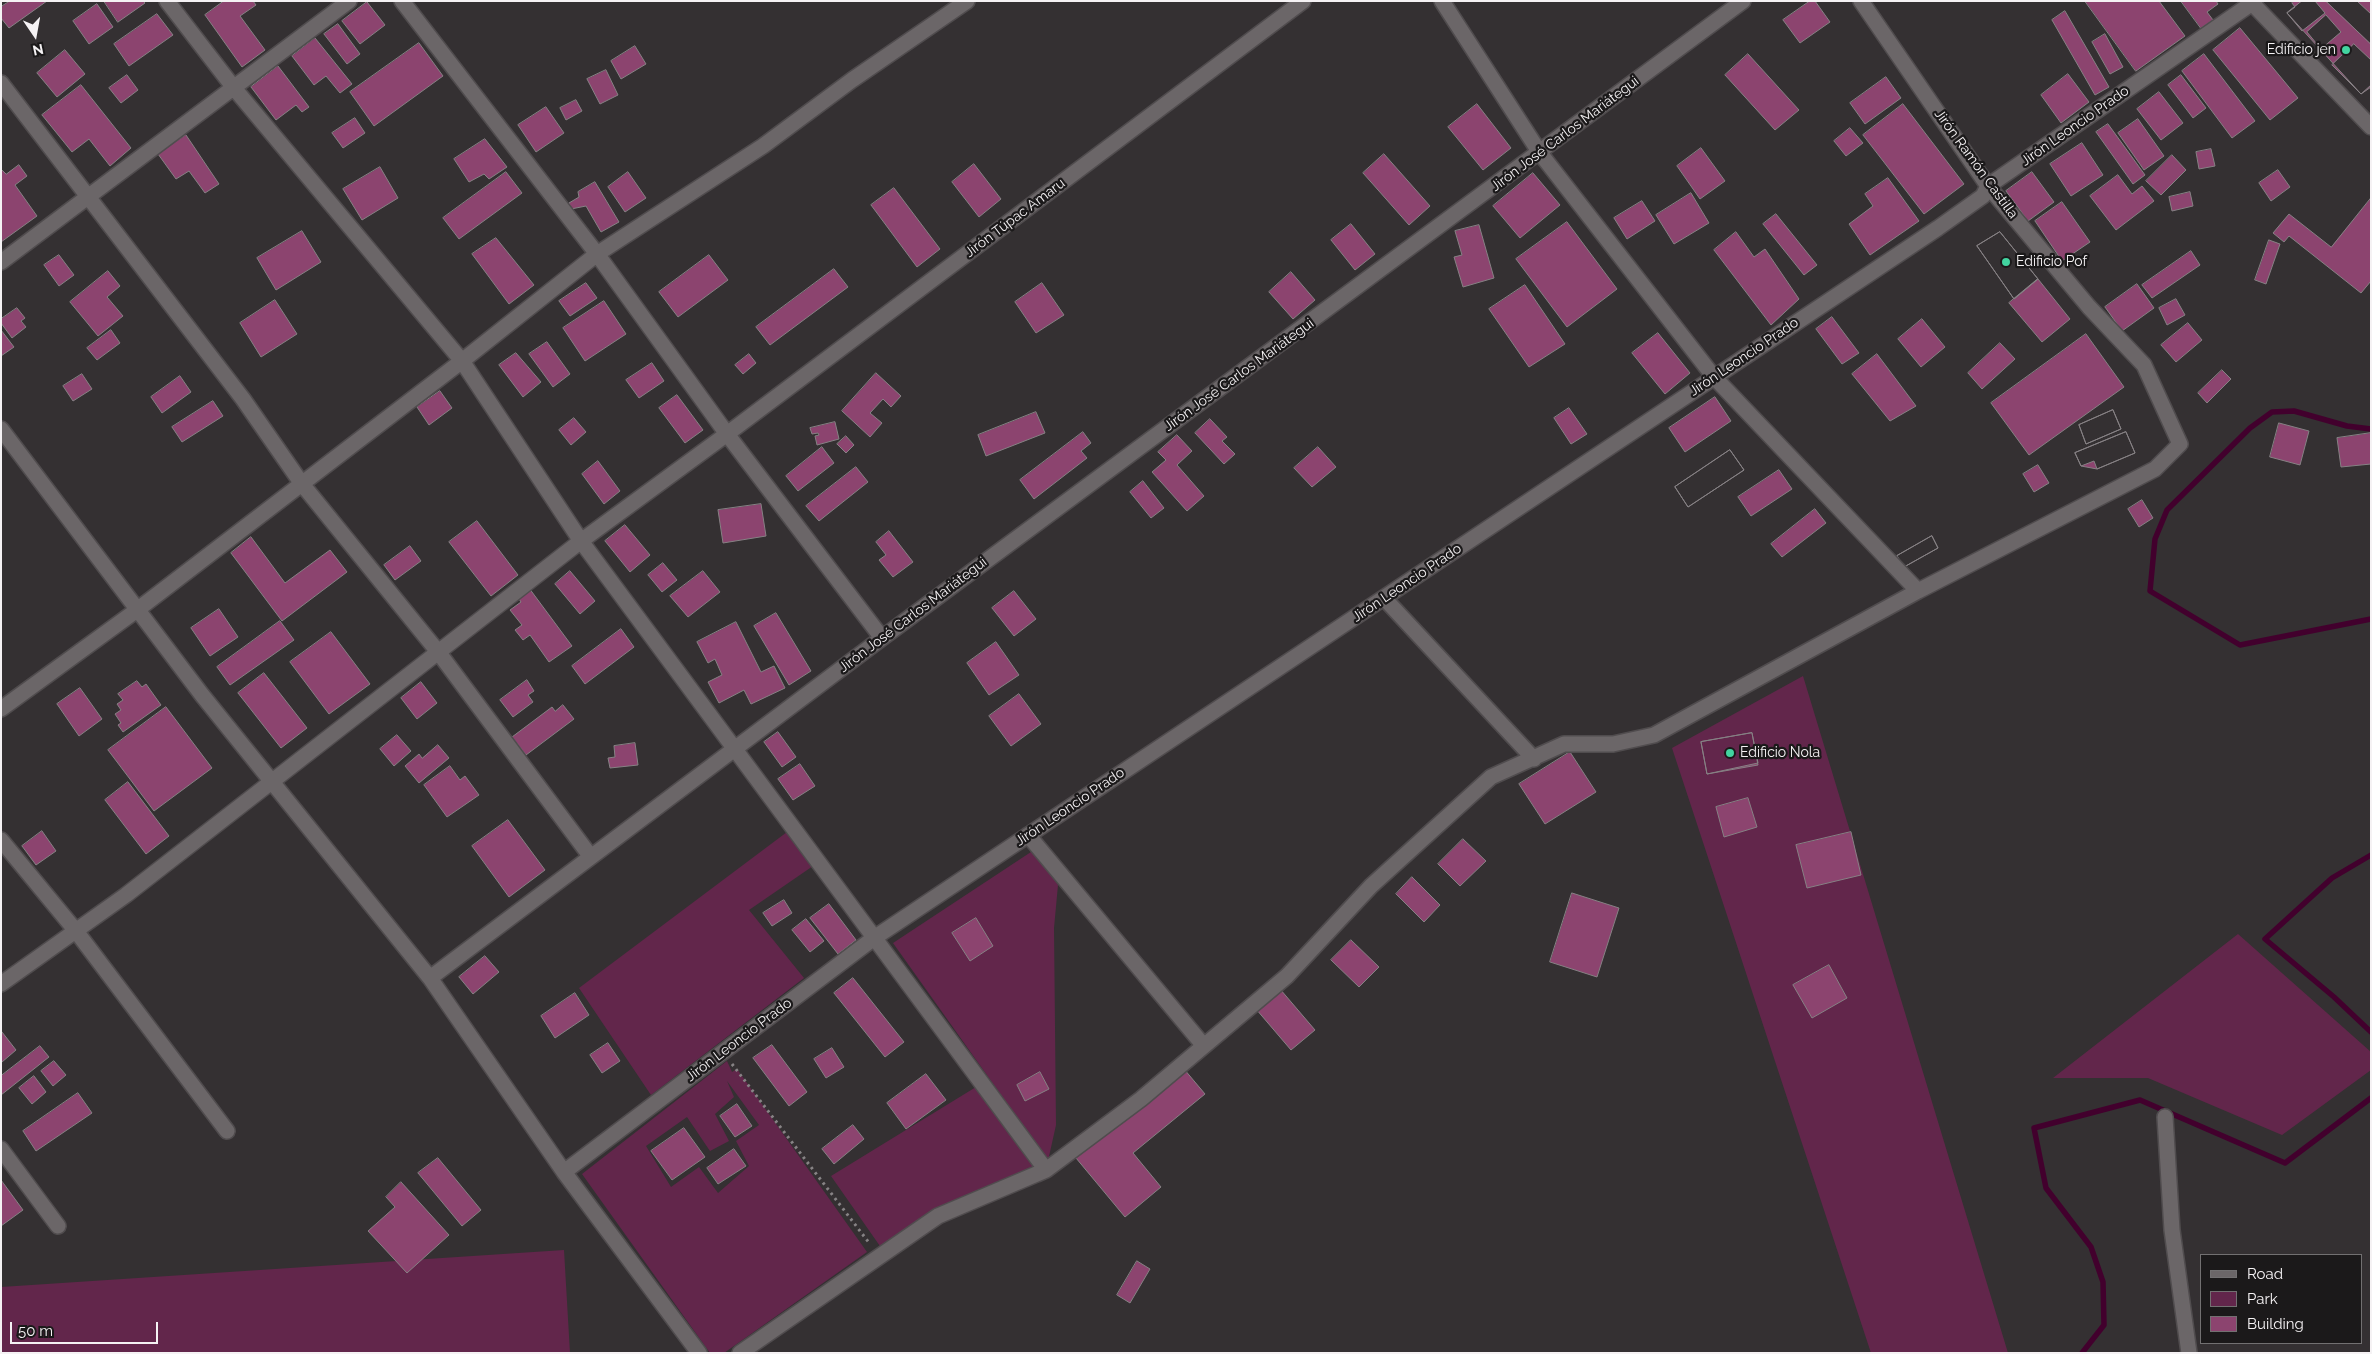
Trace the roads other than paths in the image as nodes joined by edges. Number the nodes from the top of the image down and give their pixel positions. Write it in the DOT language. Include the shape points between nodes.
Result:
graph roads {
  1 [pos="167,1"];
  2 [pos="348,1"];
  3 [pos="402,1"];
  4 [pos="967,1"];
  5 [pos="1303,1"];
  6 [pos="1442,1"];
  7 [pos="1743,1"];
  8 [pos="1861,1"];
  9 [pos="2252,2"];
  10 [pos="1,83"];
  11 [pos="234,88"];
  12 [pos="2371,126"];
  13 [pos="1540,153"];
  14 [pos="1988,186"];
  15 [pos="88,196"];
  16 [pos="597,254"];
  17 [pos="1,262"];
  18 [pos="462,361"];
  19 [pos="1714,377"];
  20 [pos="1,429"];
  21 [pos="727,434"];
  22 [pos="302,484"];
  23 [pos="581,541"];
  24 [pos="1918,591"];
  25 [pos="1384,598"];
  26 [pos="138,610"];
  27 [pos="882,638"];
  28 [pos="439,653"];
  29 [pos="1,709"];
  30 [pos="735,748"];
  31 [pos="1534,759"];
  32 [pos="272,780"];
  33 [pos="1028,835"];
  34 [pos="1,840"];
  35 [pos="591,857"];
  36 [pos="76,931"];
  37 [pos="874,938"];
  38 [pos="430,978"];
  39 [pos="1,984"];
  40 [pos="1204,1046"];
  41 [pos="2165,1117"];
  42 [pos="227,1131"];
  43 [pos="1,1149"];
  44 [pos="1046,1170"];
  45 [pos="564,1172"];
  46 [pos="58,1226"];
  47 [pos="699,1353"];
  48 [pos="740,1353"];
  49 [pos="2189,1353"];
  1 -- 11 [label="street"];
  2 -- 11 [label="street"];
  3 -- 16 [label="street"];
  4 -- 16 [label="street" via="763,146"];
  5 -- 21 [label="street, Jirón Túpac Amaru"];
  6 -- 13 [label="street"];
  7 -- 13 [label="street, Jirón José Carlos Mariátegui"];
  8 -- 14 [label="street, Jirón Ramón Castilla"];
  9 -- 12 [label="street"];
  9 -- 14 [label="street, Jirón Leoncio Prado"];
  10 -- 15 [label="street"];
  11 -- 15 [label="street"];
  11 -- 18 [label="street"];
  13 -- 19 [label="street"];
  13 -- 27 [label="street, Jirón José Carlos Mariátegui"];
  14 -- 19 [label="street, Jirón Leoncio Prado" via="1984,196"];
  14 -- 24 [label="street, Jirón Ramón Castilla" via="2089,307 2144,365 2180,444 2156,469"];
  15 -- 17 [label="street"];
  15 -- 22 [label="street" via="243,399"];
  16 -- 18 [label="street"];
  16 -- 21 [label="street"];
  18 -- 22 [label="street"];
  18 -- 23 [label="street"];
  19 -- 24 [label="street"];
  19 -- 24 [label="street"];
  19 -- 25 [label="street, Jirón Leoncio Prado"];
  20 -- 26 [label="street"];
  21 -- 23 [label="street, Jirón Túpac Amaru"];
  21 -- 27 [label="street"];
  22 -- 26 [label="street"];
  22 -- 28 [label="street"];
  23 -- 28 [label="street, Jirón Túpac Amaru"];
  23 -- 30 [label="street"];
  24 -- 31 [label="street" via="1654,735 1613,744 1564,744"];
  25 -- 31 [label="street"];
  25 -- 33 [label="street, Jirón Leoncio Prado"];
  26 -- 29 [label="street"];
  26 -- 32 [label="street"];
  27 -- 30 [label="street, Jirón José Carlos Mariátegui"];
  28 -- 32 [label="street, Jirón Túpac Amaru"];
  28 -- 35 [label="street"];
  30 -- 35 [label="street, Jirón José Carlos Mariátegui"];
  30 -- 37 [label="street"];
  31 -- 40 [label="street" via="1491,777 1370,886 1287,976"];
  32 -- 36 [label="street, Jirón Túpac Amaru"];
  32 -- 38 [label="street"];
  33 -- 37 [label="street, Jirón Leoncio Prado"];
  33 -- 40 [label="street"];
  34 -- 36 [label="street"];
  35 -- 38 [label="street, Jirón José Carlos Mariátegui"];
  36 -- 39 [label="street, Jirón Túpac Amaru"];
  36 -- 42 [label="street"];
  37 -- 44 [label="street"];
  37 -- 45 [label="street, Jirón Leoncio Prado"];
  38 -- 45 [label="street"];
  40 -- 44 [label="street" via="1141,1099"];
  41 -- 49 [label="street" via="2172,1230"];
  43 -- 46 [label="street"];
  44 -- 48 [label="street" via="938,1216"];
  45 -- 47 [label="street"];
}
